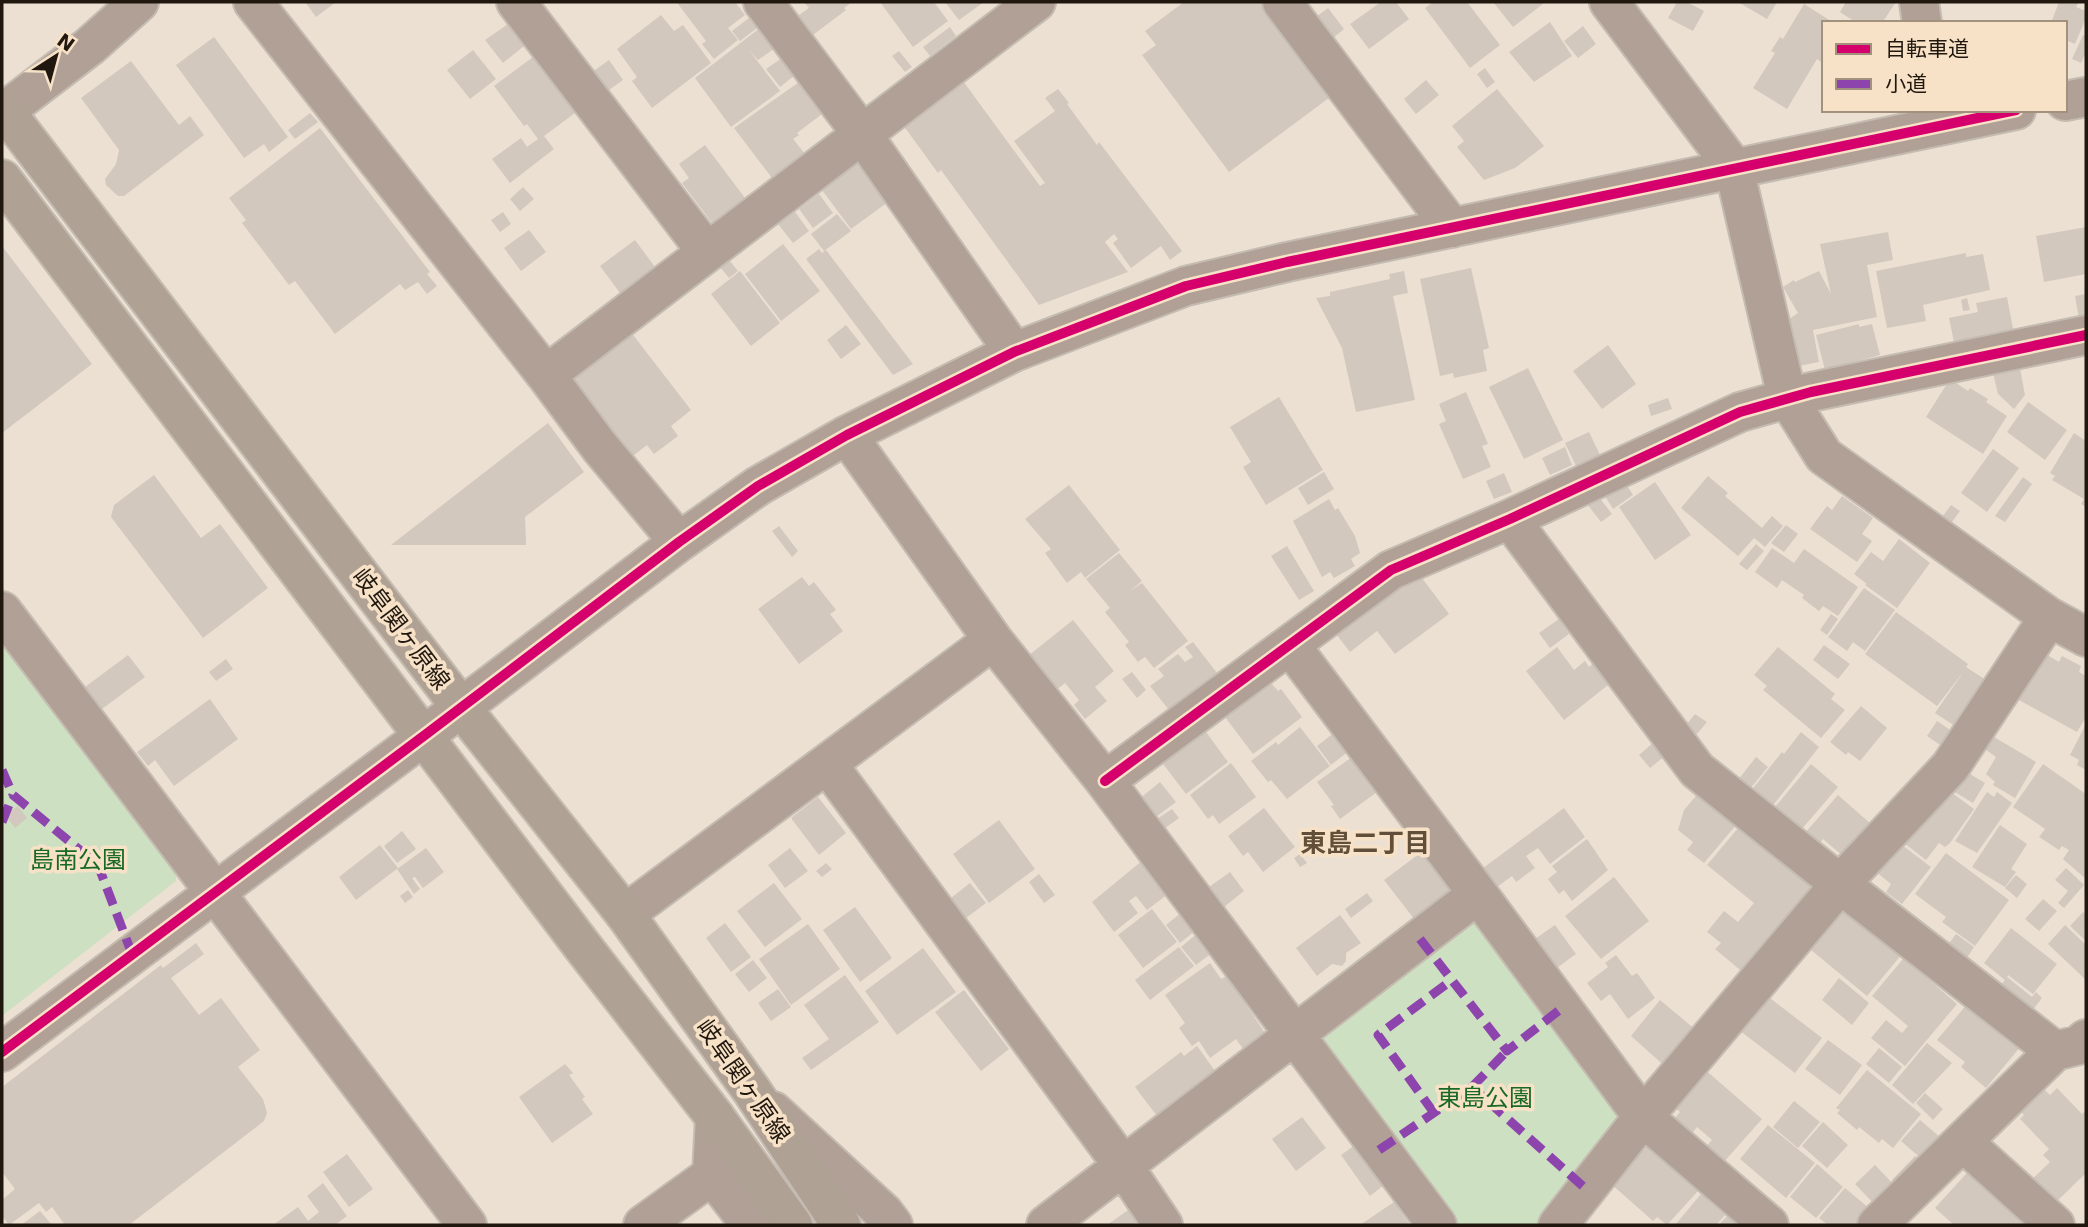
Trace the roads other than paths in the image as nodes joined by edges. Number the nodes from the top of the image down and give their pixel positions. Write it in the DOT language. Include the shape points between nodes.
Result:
graph roads {
  1 [pos="139,2"];
  2 [pos="253,2"];
  3 [pos="516,2"];
  4 [pos="763,2"];
  5 [pos="1282,2"];
  6 [pos="1609,2"];
  7 [pos="1919,2"];
  8 [pos="1031,3"];
  9 [pos="1922,21"];
  10 [pos="2086,97"];
  11 [pos="2067,101"];
  12 [pos="4,109"];
  13 [pos="1996,112"];
  14 [pos="1936,118"];
  15 [pos="862,134"];
  16 [pos="1734,169"];
  17 [pos="2,179"];
  18 [pos="1452,228"];
  19 [pos="707,252"];
  20 [pos="2086,335"];
  21 [pos="1014,352"];
  22 [pos="546,375"];
  23 [pos="1787,397"];
  24 [pos="847,435"];
  25 [pos="1510,519"];
  26 [pos="679,542"];
  27 [pos="2,611"];
  28 [pos="2049,617"];
  29 [pos="2086,637"];
  30 [pos="993,640"];
  31 [pos="1290,645"];
  32 [pos="460,706"];
  33 [pos="425,735"];
  34 [pos="828,765"];
  35 [pos="1105,781"];
  36 [pos="1840,884"];
  37 [pos="213,893"];
  38 [pos="1478,894"];
  39 [pos="625,914"];
  40 [pos="1294,1036"];
  41 [pos="2071,1045"];
  42 [pos="2,1052"];
  43 [pos="752,1091"];
  44 [pos="715,1116"];
  45 [pos="1643,1117"];
  46 [pos="1963,1142"];
  47 [pos="1124,1167"];
  48 [pos="712,1175"];
  49 [pos="467,1225"];
  50 [pos="643,1225"];
  51 [pos="751,1225"];
  52 [pos="793,1225"];
  53 [pos="841,1225"];
  54 [pos="893,1225"];
  55 [pos="1046,1225"];
  56 [pos="1163,1225"];
  57 [pos="1437,1225"];
  58 [pos="1558,1225"];
  59 [pos="1769,1225"];
  60 [pos="1877,1225"];
  61 [pos="2055,1225"];
  1 -- 12 [label="street" via="90,46"];
  2 -- 22 [label="street"];
  3 -- 19 [label="street"];
  4 -- 15 [label="street"];
  5 -- 18 [label="street"];
  6 -- 16 [label="street"];
  7 -- 9 [label="street"];
  8 -- 15 [label="street"];
  10 -- 11 [label="street"];
  12 -- 32 [label="main road, 岐阜関ヶ原線"];
  13 -- 14 [label="street"];
  14 -- 16 [label="street"];
  15 -- 19 [label="street"];
  15 -- 21 [label="street"];
  16 -- 18 [label="street"];
  16 -- 23 [label="street"];
  17 -- 33 [label="main road, 岐阜関ヶ原線"];
  18 -- 21 [label="street" via="1186,286"];
  19 -- 22 [label="street"];
  20 -- 23 [label="street"];
  21 -- 24 [label="street"];
  22 -- 26 [label="street"];
  23 -- 25 [label="street" via="1740,412"];
  23 -- 28 [label="street" via="1824,456"];
  24 -- 26 [label="street" via="758,486"];
  24 -- 30 [label="street"];
  25 -- 31 [label="street" via="1391,570"];
  25 -- 36 [label="street" via="1697,770"];
  26 -- 32 [label="street"];
  27 -- 37 [label="street"];
  28 -- 29 [label="street"];
  28 -- 36 [label="street" via="1950,767"];
  30 -- 34 [label="street"];
  30 -- 35 [label="street"];
  31 -- 35 [label="street"];
  31 -- 38 [label="street"];
  32 -- 33 [label="street"];
  32 -- 39 [label="main road, 岐阜関ヶ原線"];
  33 -- 37 [label="street"];
  33 -- 44 [label="main road, 岐阜関ヶ原線"];
  34 -- 39 [label="street"];
  34 -- 47 [label="street"];
  35 -- 40 [label="street"];
  36 -- 41 [label="street"];
  36 -- 45 [label="street"];
  37 -- 42 [label="street"];
  37 -- 49 [label="street"];
  38 -- 40 [label="street"];
  38 -- 45 [label="street"];
  39 -- 43 [label="main road, 岐阜関ヶ原線"];
  40 -- 47 [label="street"];
  40 -- 57 [label="street"];
  41 -- 46 [label="street"];
  43 -- 53 [label="main road, 岐阜関ヶ原線"];
  43 -- 54 [label="street"];
  44 -- 48 [label="street"];
  44 -- 52 [label="main road, 岐阜関ヶ原線"];
  45 -- 58 [label="street"];
  45 -- 59 [label="street"];
  46 -- 60 [label="street"];
  46 -- 61 [label="street"];
  47 -- 55 [label="street"];
  47 -- 56 [label="street"];
  48 -- 50 [label="street"];
  48 -- 51 [label="street"];
}
